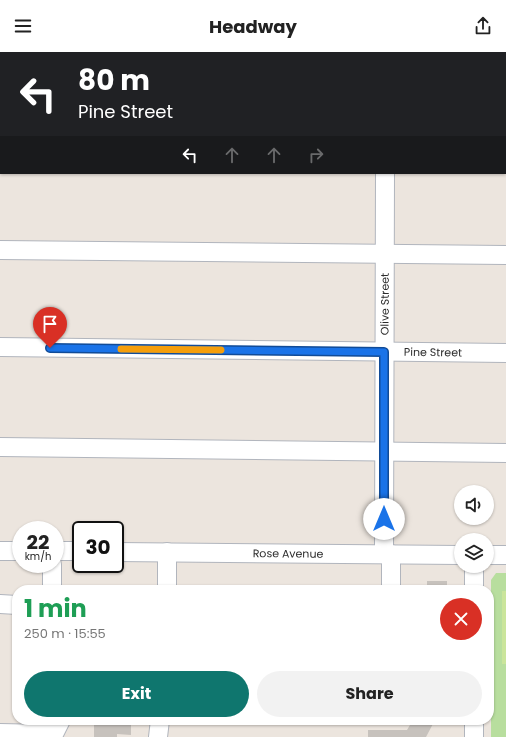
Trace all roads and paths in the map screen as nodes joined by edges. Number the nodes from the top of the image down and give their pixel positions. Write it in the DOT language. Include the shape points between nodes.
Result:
graph roads {
  1 [pos="385,174"];
  2 [pos="0,250"];
  3 [pos="385,253"];
  4 [pos="506,255"];
  5 [pos="0,347"];
  6 [pos="384,352"];
  7 [pos="506,353"];
  8 [pos="0,447"];
  9 [pos="383,452"];
  10 [pos="506,453"];
  11 [pos="0,551"];
  12 [pos="12,551"];
  13 [pos="124,552"];
  14 [pos="167,552"];
  15 [pos="387,554"];
  16 [pos="454,555"];
  17 [pos="494,555"];
  18 [pos="506,555"];
  19 [pos="52,573"];
  20 [pos="474,573"];
  21 [pos="52,585"];
  22 [pos="167,585"];
  23 [pos="390,585"];
  24 [pos="474,585"];
  25 [pos="0,604"];
  26 [pos="12,604"];
  27 [pos="58,725"];
  28 [pos="159,725"];
  29 [pos="474,725"];
  30 [pos="42,727"];
  31 [pos="0,734"];
  32 [pos="158,737"];
  33 [pos="474,737"];
  1 -- 3 [label="street, Olive Street"];
  2 -- 3 [label="street"];
  3 -- 4 [label="street"];
  3 -- 6 [label="street, Olive Street"];
  5 -- 6 [label="street, Pine Street"];
  6 -- 7 [label="street, Pine Street"];
  6 -- 9 [label="street, Olive Street"];
  8 -- 9 [label="street"];
  9 -- 10 [label="street"];
  9 -- 15 [label="street, Olive Street"];
  11 -- 12 [label="street"];
  13 -- 14 [label="street, Rose Avenue"];
  14 -- 15 [label="street, Rose Avenue"];
  14 -- 22 [label="street"];
  15 -- 16 [label="street, Rose Avenue"];
  15 -- 23 [label="street, Olive Street"];
  17 -- 18 [label="street"];
  19 -- 21 [label="street"];
  20 -- 24 [label="street"];
  25 -- 26 [label="street"];
  27 -- 30 [label="street" via="54,734"];
  28 -- 32 [label="street"];
  29 -- 33 [label="street"];
  30 -- 31 [label="street"];
}
